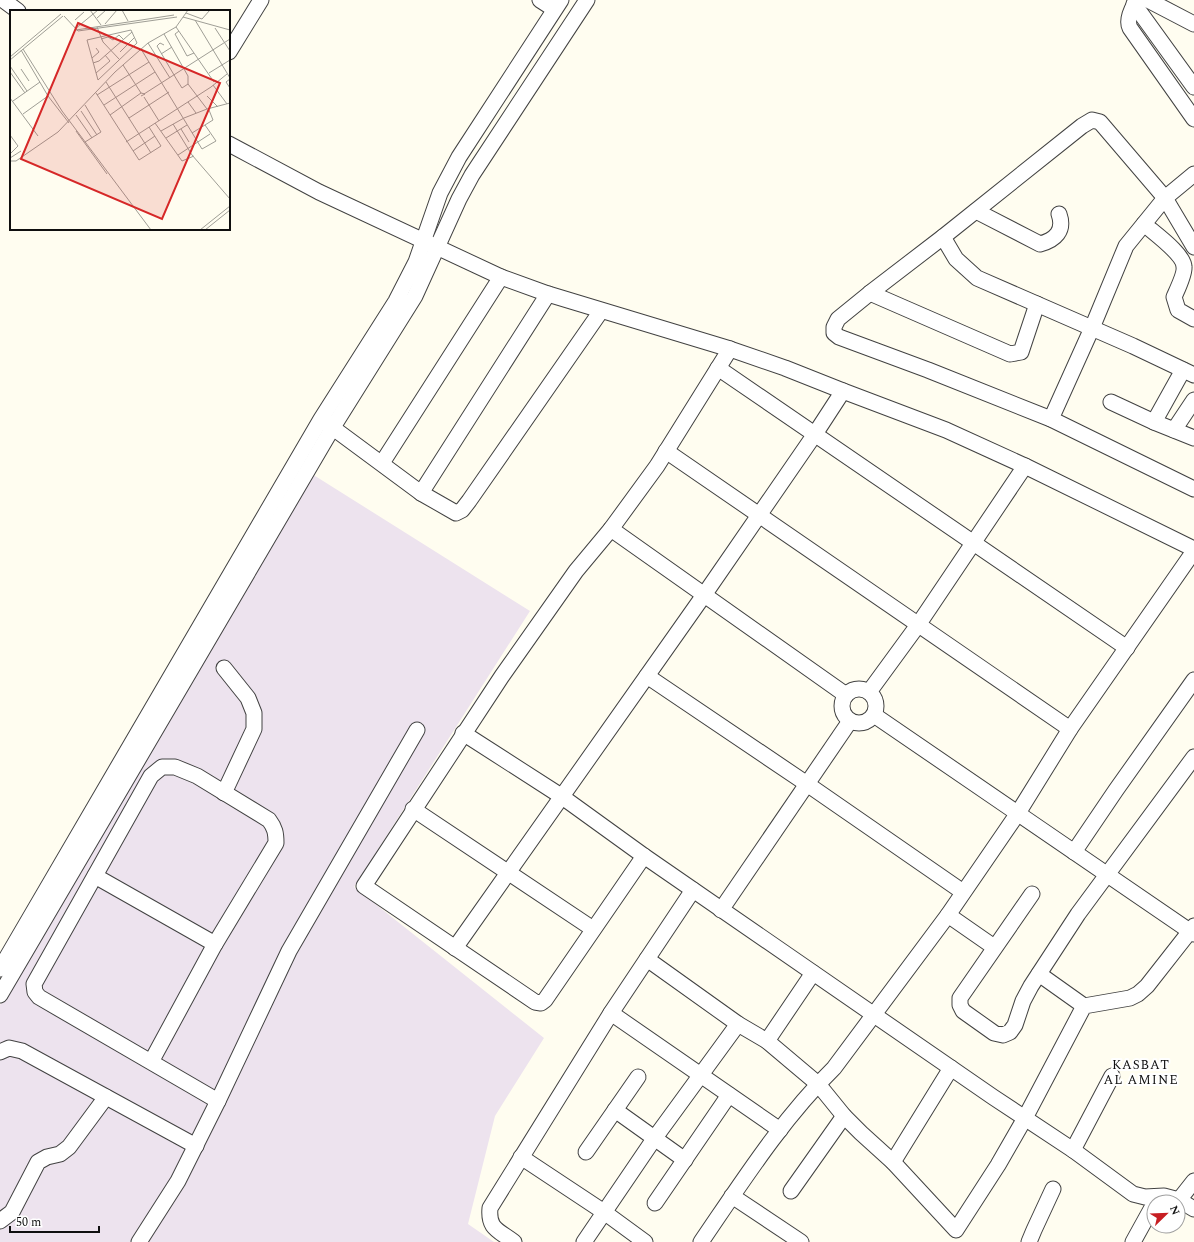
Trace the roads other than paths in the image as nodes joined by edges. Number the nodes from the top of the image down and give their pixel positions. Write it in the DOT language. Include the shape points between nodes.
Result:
graph roads {
  1 [pos="3,0"];
  2 [pos="261,0"];
  3 [pos="540,0"];
  4 [pos="587,0"];
  5 [pos="1140,1"];
  6 [pos="558,5"];
  7 [pos="17,10"];
  8 [pos="1194,24"];
  9 [pos="230,50"];
  10 [pos="1194,87"];
  11 [pos="1194,119"];
  12 [pos="230,145"];
  13 [pos="1194,174"];
  14 [pos="1165,198"];
  15 [pos="976,211"];
  16 [pos="1059,214"];
  17 [pos="1144,224"];
  18 [pos="943,237"];
  19 [pos="424,241"];
  20 [pos="437,247"];
  21 [pos="1194,247"];
  22 [pos="501,277"];
  23 [pos="870,292"];
  24 [pos="548,294"];
  25 [pos="1037,304"];
  26 [pos="601,311"];
  27 [pos="1194,319"];
  28 [pos="1092,328"];
  29 [pos="730,349"];
  30 [pos="718,368"];
  31 [pos="1189,373"];
  32 [pos="842,391"];
  33 [pos="1194,400"];
  34 [pos="1111,402"];
  35 [pos="1051,419"];
  36 [pos="1154,422"];
  37 [pos="327,423"];
  38 [pos="1174,430"];
  39 [pos="815,434"];
  40 [pos="1194,438"];
  41 [pos="666,451"];
  42 [pos="382,463"];
  43 [pos="1025,466"];
  44 [pos="1194,489"];
  45 [pos="421,493"];
  46 [pos="759,515"];
  47 [pos="611,529"];
  48 [pos="974,543"];
  49 [pos="1194,550"];
  50 [pos="704,595"];
  51 [pos="918,624"];
  52 [pos="1127,648"];
  53 [pos="224,668"];
  54 [pos="647,676"];
  55 [pos="1194,680"];
  56 [pos="869,692"];
  57 [pos="846,695"];
  58 [pos="874,715"];
  59 [pos="850,721"];
  60 [pos="1070,729"];
  61 [pos="417,730"];
  62 [pos="463,733"];
  63 [pos="1194,757"];
  64 [pos="807,784"];
  65 [pos="224,793"];
  66 [pos="561,796"];
  67 [pos="413,809"];
  68 [pos="1018,813"];
  69 [pos="1074,852"];
  70 [pos="644,856"];
  71 [pos="508,873"];
  72 [pos="1108,875"];
  73 [pos="95,876"];
  74 [pos="693,890"];
  75 [pos="963,892"];
  76 [pos="1032,894"];
  77 [pos="721,910"];
  78 [pos="948,915"];
  79 [pos="593,929"];
  80 [pos="1193,930"];
  81 [pos="215,944"];
  82 [pos="994,946"];
  83 [pos="455,948"];
  84 [pos="648,960"];
  85 [pos="0,969"];
  86 [pos="813,973"];
  87 [pos="1039,974"];
  88 [pos="0,995"];
  89 [pos="1084,1006"];
  90 [pos="611,1013"];
  91 [pos="874,1015"];
  92 [pos="738,1024"];
  93 [pos="767,1041"];
  94 [pos="0,1052"];
  95 [pos="151,1062"];
  96 [pos="951,1068"];
  97 [pos="700,1075"];
  98 [pos="1112,1076"];
  99 [pos="638,1077"];
  100 [pos="818,1084"];
  101 [pos="729,1095"];
  102 [pos="106,1097"];
  103 [pos="218,1101"];
  104 [pos="615,1110"];
  105 [pos="844,1116"];
  106 [pos="1025,1118"];
  107 [pos="780,1130"];
  108 [pos="654,1139"];
  109 [pos="196,1146"];
  110 [pos="1072,1150"];
  111 [pos="586,1152"];
  112 [pos="521,1157"];
  113 [pos="685,1160"];
  114 [pos="893,1162"];
  115 [pos="1194,1181"];
  116 [pos="1053,1189"];
  117 [pos="791,1191"];
  118 [pos="1184,1194"];
  119 [pos="732,1196"];
  120 [pos="1146,1197"];
  121 [pos="655,1203"];
  122 [pos="604,1212"];
  123 [pos="1146,1219"];
  124 [pos="0,1221"];
  125 [pos="957,1236"];
  126 [pos="139,1242"];
  127 [pos="514,1242"];
  128 [pos="584,1242"];
  129 [pos="645,1242"];
  130 [pos="701,1242"];
  131 [pos="801,1242"];
  132 [pos="1029,1242"];
  133 [pos="1133,1242"];
  1 -- 7 [label="street"];
  2 -- 9 [label="street"];
  3 -- 6 [label="street"];
  4 -- 20 [label="street" via="482,157"];
  5 -- 8 [label="street"];
  5 -- 10 [label="street"];
  5 -- 11 [label="street" via="1128,24"];
  6 -- 19 [label="street" via="446,180"];
  12 -- 19 [label="street" via="319,192"];
  13 -- 14 [label="street"];
  14 -- 15 [label="street" via="1100,122 1092,120"];
  14 -- 17 [label="street"];
  14 -- 21 [label="street"];
  15 -- 16 [label="street" via="1040,244 1050,241 1058,233 1062,221"];
  15 -- 18 [label="street"];
  17 -- 27 [label="street" via="1184,262 1185,269 1174,297 1178,310"];
  17 -- 28 [label="street" via="1126,246"];
  18 -- 23 [label="street"];
  18 -- 25 [label="street" via="956,259 977,278"];
  19 -- 20 [label="street"];
  19 -- 37 [label="street" via="412,272"];
  20 -- 22 [label="street"];
  20 -- 37 [label="street" via="415,296"];
  22 -- 24 [label="street"];
  22 -- 42 [label="street"];
  23 -- 25 [label="street" via="1010,354 1021,352"];
  23 -- 35 [label="street" via="838,319 834,333"];
  24 -- 26 [label="street"];
  24 -- 45 [label="street"];
  25 -- 28 [label="street"];
  26 -- 29 [label="street"];
  26 -- 45 [label="street" via="462,510 456,513"];
  28 -- 31 [label="street"];
  28 -- 35 [label="street"];
  29 -- 30 [label="street"];
  29 -- 32 [label="street"];
  30 -- 39 [label="street"];
  30 -- 41 [label="street"];
  31 -- 36 [label="street"];
  32 -- 39 [label="street"];
  32 -- 43 [label="street" via="946,430"];
  33 -- 38 [label="street"];
  34 -- 36 [label="street"];
  35 -- 44 [label="street"];
  36 -- 38 [label="street"];
  37 -- 42 [label="street"];
  37 -- 85 [label="street"];
  37 -- 88 [label="street"];
  38 -- 40 [label="street"];
  39 -- 46 [label="street"];
  39 -- 48 [label="street"];
  41 -- 46 [label="street"];
  41 -- 47 [label="street"];
  42 -- 45 [label="street"];
  43 -- 48 [label="street"];
  43 -- 49 [label="street"];
  46 -- 50 [label="street"];
  46 -- 51 [label="street"];
  47 -- 50 [label="street"];
  47 -- 62 [label="street" via="576,571"];
  48 -- 51 [label="street"];
  48 -- 52 [label="street"];
  49 -- 52 [label="street"];
  50 -- 54 [label="street"];
  50 -- 57 [label="street"];
  51 -- 56 [label="street"];
  51 -- 60 [label="street"];
  52 -- 60 [label="street"];
  53 -- 65 [label="street" via="248,698 254,712 254,729"];
  54 -- 64 [label="street"];
  54 -- 66 [label="street"];
  55 -- 69 [label="street"];
  56 -- 57 [label="street" via="854,690"];
  56 -- 58 [label="street" via="875,700"];
  57 -- 59 [label="street" via="842,706"];
  58 -- 59 [label="street" via="866,722"];
  58 -- 68 [label="street"];
  59 -- 64 [label="street"];
  60 -- 68 [label="street"];
  61 -- 103 [label="street" via="289,951"];
  62 -- 66 [label="street"];
  62 -- 67 [label="street"];
  63 -- 72 [label="street"];
  64 -- 75 [label="street"];
  64 -- 77 [label="street"];
  65 -- 73 [label="street" via="197,776 175,767 162,768 151,776"];
  65 -- 81 [label="street" via="269,820 274,827 276,843"];
  66 -- 70 [label="street"];
  66 -- 71 [label="street"];
  67 -- 71 [label="street"];
  67 -- 83 [label="street" via="364,886"];
  68 -- 69 [label="street"];
  68 -- 75 [label="street"];
  69 -- 72 [label="street"];
  70 -- 74 [label="street"];
  70 -- 79 [label="street"];
  71 -- 79 [label="street"];
  71 -- 83 [label="street"];
  72 -- 80 [label="street"];
  72 -- 87 [label="street" via="1078,914"];
  73 -- 81 [label="street"];
  73 -- 95 [label="street" via="34,984 35,992 39,997"];
  74 -- 77 [label="street"];
  74 -- 84 [label="street"];
  75 -- 78 [label="street"];
  76 -- 82 [label="street"];
  77 -- 86 [label="street"];
  78 -- 82 [label="street"];
  78 -- 91 [label="street"];
  79 -- 83 [label="street" via="541,1003 535,1002"];
  80 -- 89 [label="street" via="1138,994 1130,998"];
  81 -- 95 [label="street"];
  82 -- 87 [label="street" via="960,998 963,1011 994,1033 1003,1035 1010,1032 1023,1001"];
  84 -- 90 [label="street"];
  84 -- 92 [label="street"];
  86 -- 91 [label="street"];
  86 -- 93 [label="street"];
  87 -- 89 [label="street"];
  89 -- 106 [label="street"];
  90 -- 97 [label="street"];
  90 -- 112 [label="street"];
  91 -- 96 [label="street"];
  91 -- 100 [label="street" via="834,1068"];
  92 -- 93 [label="street"];
  92 -- 97 [label="street"];
  93 -- 100 [label="street"];
  94 -- 102 [label="street" via="9,1048 22,1051"];
  95 -- 103 [label="street"];
  96 -- 106 [label="street"];
  96 -- 114 [label="street"];
  97 -- 101 [label="street"];
  97 -- 108 [label="street"];
  98 -- 110 [label="street"];
  99 -- 104 [label="street"];
  100 -- 105 [label="street"];
  100 -- 107 [label="street"];
  101 -- 107 [label="street"];
  101 -- 113 [label="street"];
  102 -- 109 [label="street"];
  102 -- 124 [label="street" via="69,1147 60,1154 38,1162 12,1212"];
  103 -- 109 [label="street"];
  104 -- 108 [label="street"];
  104 -- 111 [label="street"];
  105 -- 114 [label="street"];
  105 -- 117 [label="street"];
  106 -- 110 [label="street"];
  106 -- 125 [label="street"];
  107 -- 119 [label="street"];
  108 -- 113 [label="street"];
  108 -- 122 [label="street"];
  109 -- 126 [label="street" via="178,1182"];
  110 -- 120 [label="street" via="1133,1194"];
  112 -- 122 [label="street"];
  112 -- 127 [label="street" via="490,1208 489,1218 492,1225"];
  113 -- 121 [label="street"];
  114 -- 125 [label="street"];
  115 -- 118 [label="street"];
  116 -- 132 [label="street"];
  119 -- 130 [label="street"];
  119 -- 131 [label="street"];
  122 -- 128 [label="street"];
  122 -- 129 [label="street"];
  123 -- 133 [label="street"];
}
